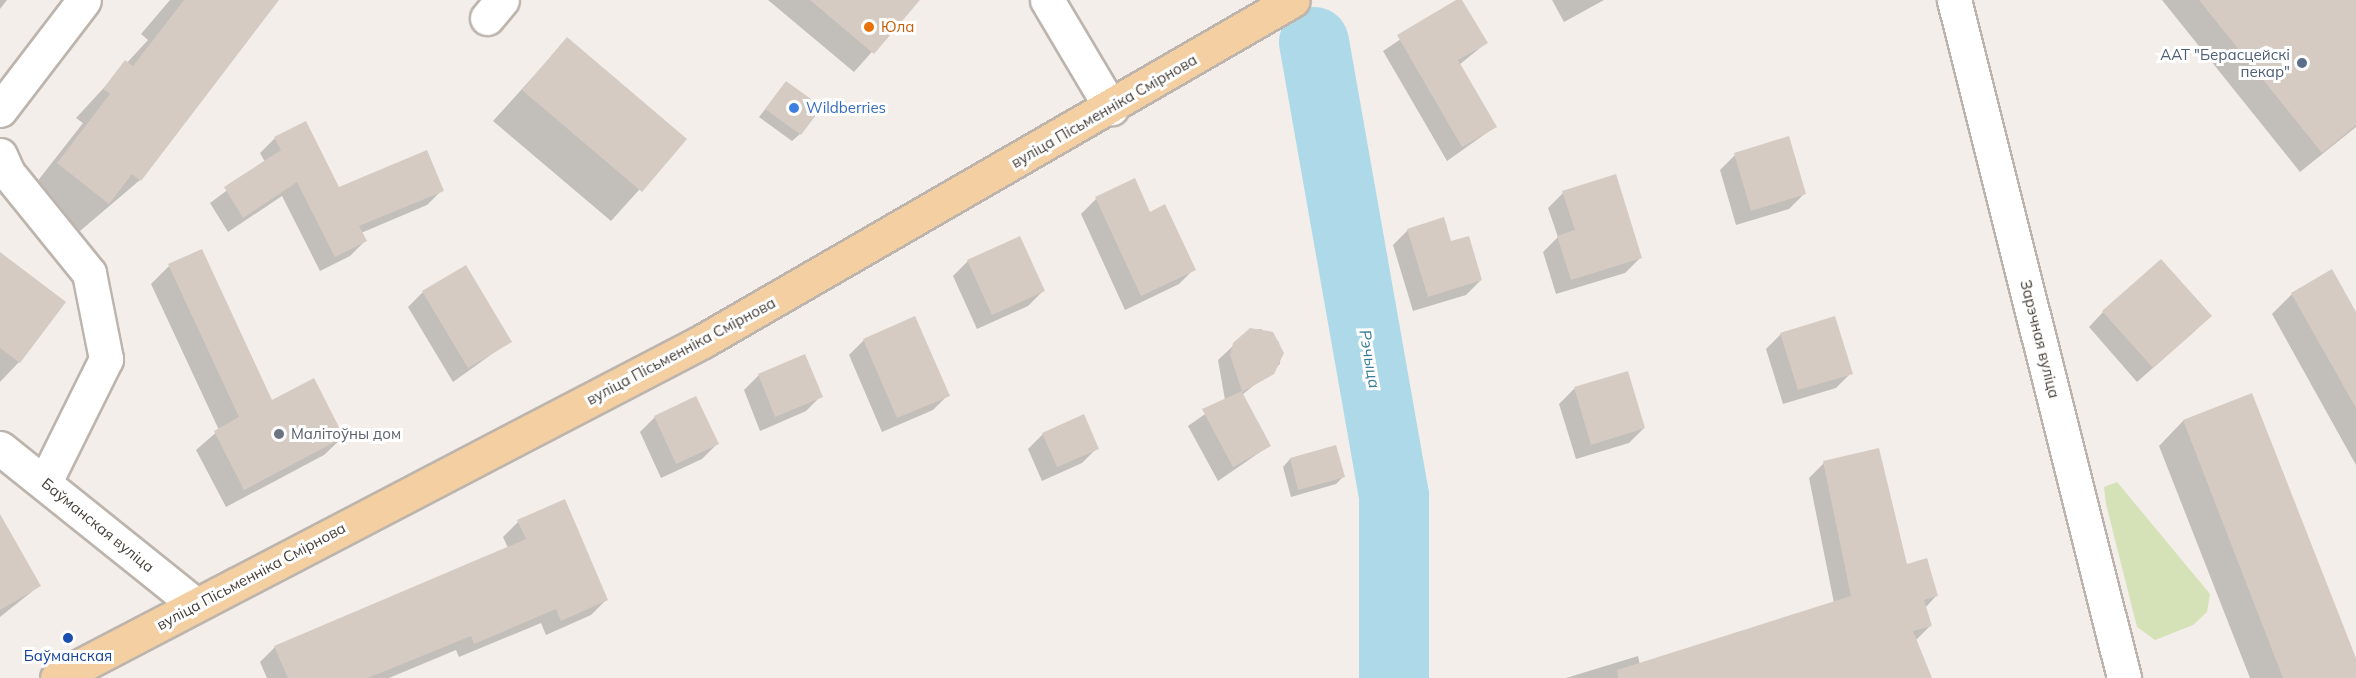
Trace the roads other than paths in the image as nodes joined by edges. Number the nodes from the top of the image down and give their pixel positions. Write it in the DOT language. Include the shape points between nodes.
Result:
graph roads {
  1 [pos="84,0"];
  2 [pos="1047,0"];
  3 [pos="1293,0"];
  4 [pos="1954,0"];
  5 [pos="1111,108"];
  6 [pos="0,110"];
  7 [pos="0,155"];
  8 [pos="0,448"];
  9 [pos="45,482"];
  10 [pos="195,604"];
  11 [pos="57,678"];
  12 [pos="2124,678"];
  1 -- 6 [label="street"];
  2 -- 5 [label="street"];
  3 -- 5 [label="main road, вуліца Пісьменніка Смірнова"];
  4 -- 12 [label="street, Зарэчная вуліца"];
  5 -- 10 [label="main road, вуліца Пісьменніка Смірнова" via="703,341"];
  7 -- 9 [label="street" via="8,173 89,273 106,358"];
  8 -- 9 [label="street, Баўманская вуліца"];
  9 -- 10 [label="street, Баўманская вуліца"];
  10 -- 11 [label="main road, вуліца Пісьменніка Смірнова"];
}
